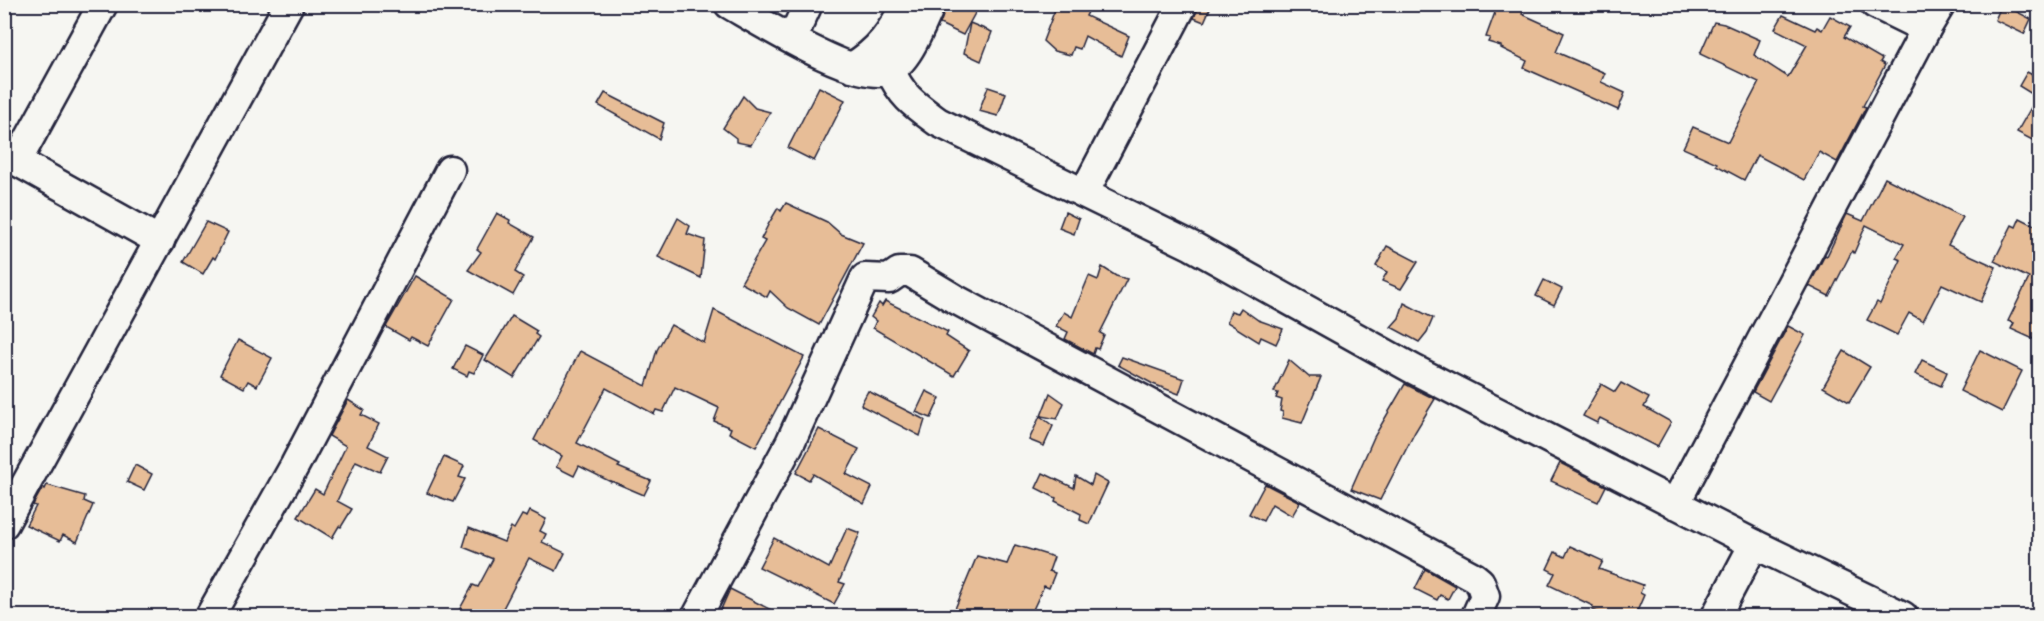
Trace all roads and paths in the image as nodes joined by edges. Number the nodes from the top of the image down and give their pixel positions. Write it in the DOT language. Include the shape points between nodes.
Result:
graph roads {
  1 [pos="103,4"];
  2 [pos="290,4"];
  3 [pos="729,4"];
  4 [pos="808,4"];
  5 [pos="906,4"];
  6 [pos="931,4"];
  7 [pos="1183,4"];
  8 [pos="1875,4"];
  9 [pos="1941,4"];
  10 [pos="896,26"];
  11 [pos="1926,29"];
  12 [pos="792,39"];
  13 [pos="852,67"];
  14 [pos="890,70"];
  15 [pos="11,158"];
  16 [pos="450,170"];
  17 [pos="1084,193"];
  18 [pos="160,241"];
  19 [pos="1675,504"];
  20 [pos="4,524"];
  21 [pos="1754,544"];
  22 [pos="210,616"];
  23 [pos="697,616"];
  24 [pos="1476,616"];
  25 [pos="1716,616"];
  26 [pos="1903,616"];
  1 -- 15 [label="street"];
  2 -- 18 [label="street"];
  3 -- 12 [label="street"];
  4 -- 12 [label="street"];
  5 -- 10 [label="street"];
  6 -- 10 [label="street"];
  7 -- 17 [label="street"];
  8 -- 11 [label="street"];
  9 -- 11 [label="street"];
  10 -- 13 [label="street" via="871,56"];
  10 -- 14 [label="street" via="905,56"];
  11 -- 19 [label="street"];
  12 -- 13 [label="street"];
  13 -- 14 [label="street" via="860,71"];
  14 -- 17 [label="street" via="908,101 938,122"];
  15 -- 18 [label="street"];
  16 -- 22 [label="street" via="295,465"];
  17 -- 19 [label="street" via="1192,246 1413,369"];
  18 -- 20 [label="street"];
  19 -- 21 [label="street"];
  21 -- 25 [label="street"];
  21 -- 26 [label="street"];
  23 -- 24 [label="street" via="790,443 866,278 889,279 899,272 910,272 1474,577 1485,596"];
}
